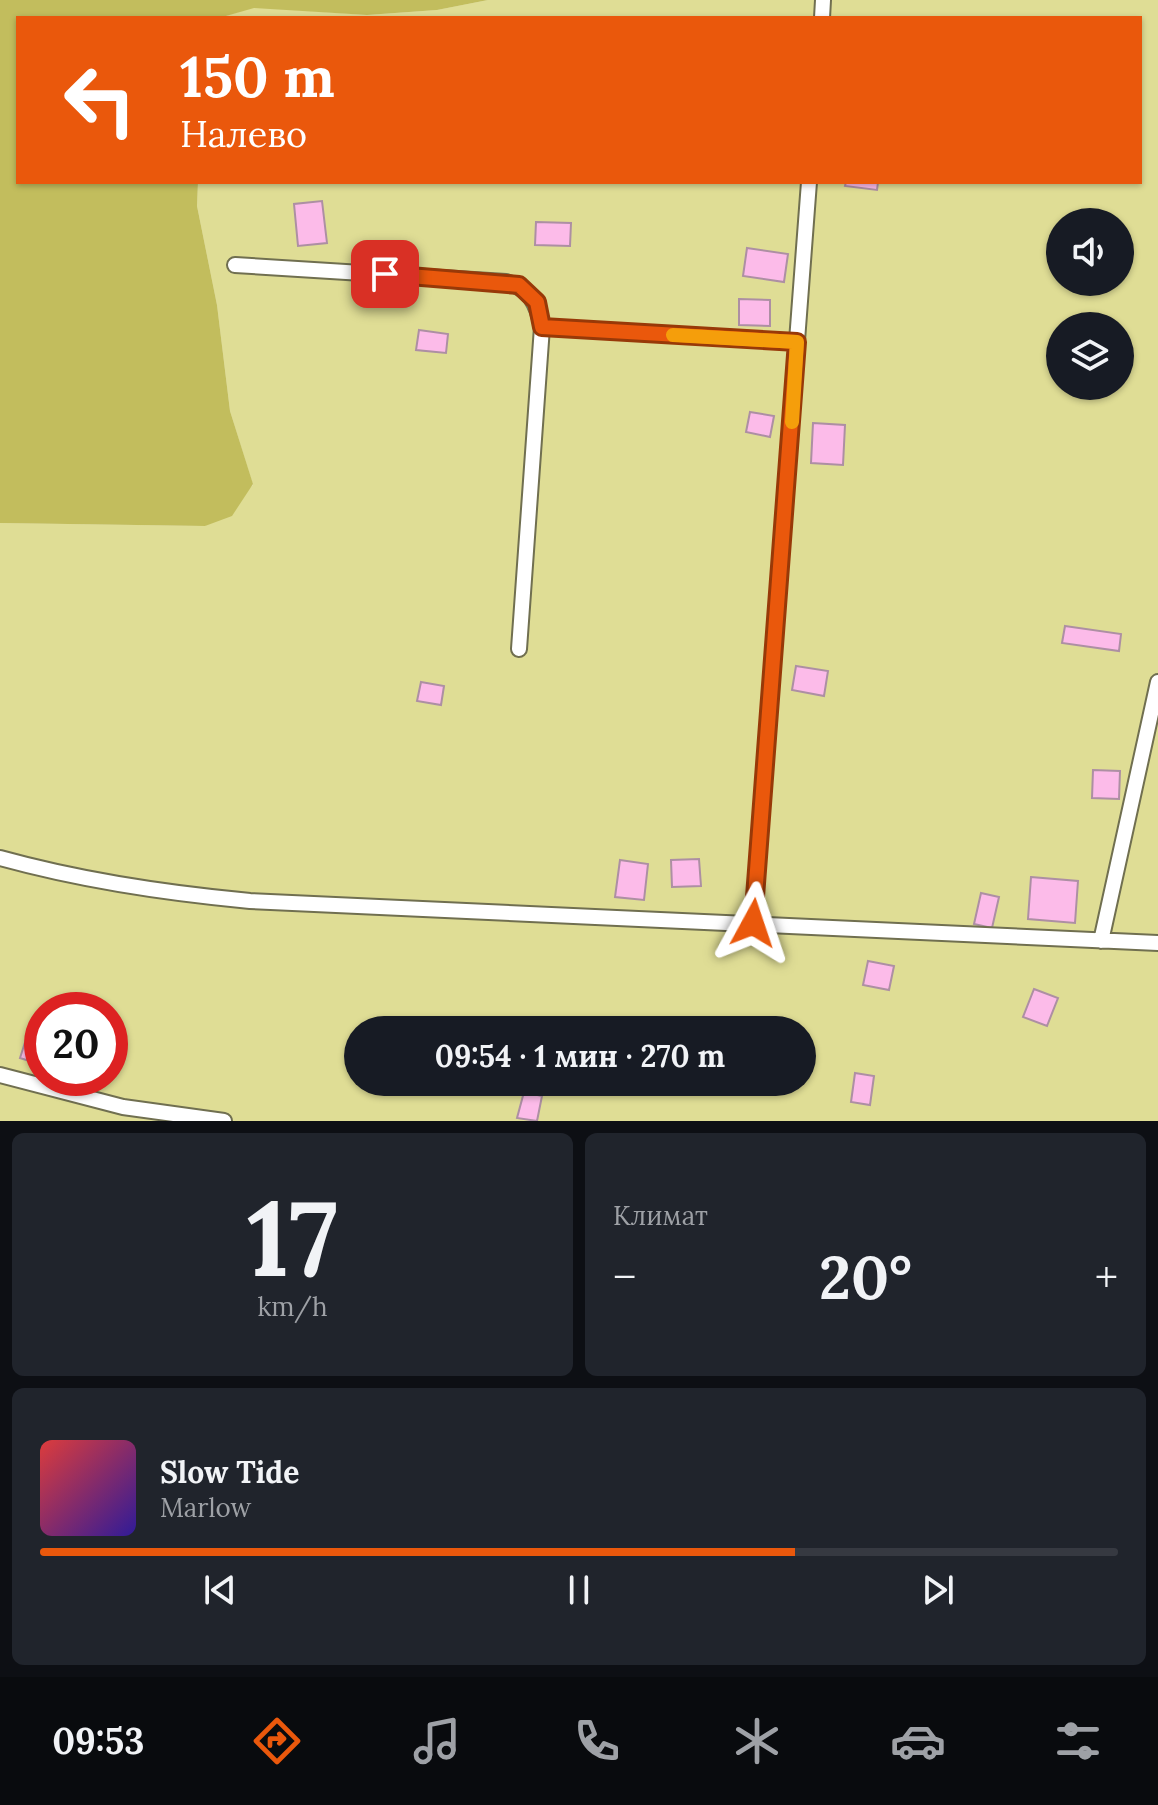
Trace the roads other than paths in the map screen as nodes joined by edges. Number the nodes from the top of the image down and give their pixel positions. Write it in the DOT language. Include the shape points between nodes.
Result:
graph roads {
  1 [pos="809,184"];
  2 [pos="235,265"];
  3 [pos="542,327"];
  4 [pos="797,342"];
  5 [pos="519,649"];
  6 [pos="1158,682"];
  7 [pos="0,858"];
  8 [pos="753,923"];
  9 [pos="1101,941"];
  10 [pos="1158,943"];
  11 [pos="0,1075"];
  12 [pos="224,1121"];
  1 -- 4 [label="lane"];
  2 -- 3 [label="lane" via="506,282 519,285 537,302"];
  3 -- 4 [label="lane"];
  3 -- 5 [label="lane"];
  4 -- 8 [label="lane"];
  6 -- 9 [label="lane"];
  7 -- 8 [label="lane" via="73,879 161,893 430,911"];
  8 -- 9 [label="lane"];
  9 -- 10 [label="lane"];
  11 -- 12 [label="lane" via="123,1107"];
}
